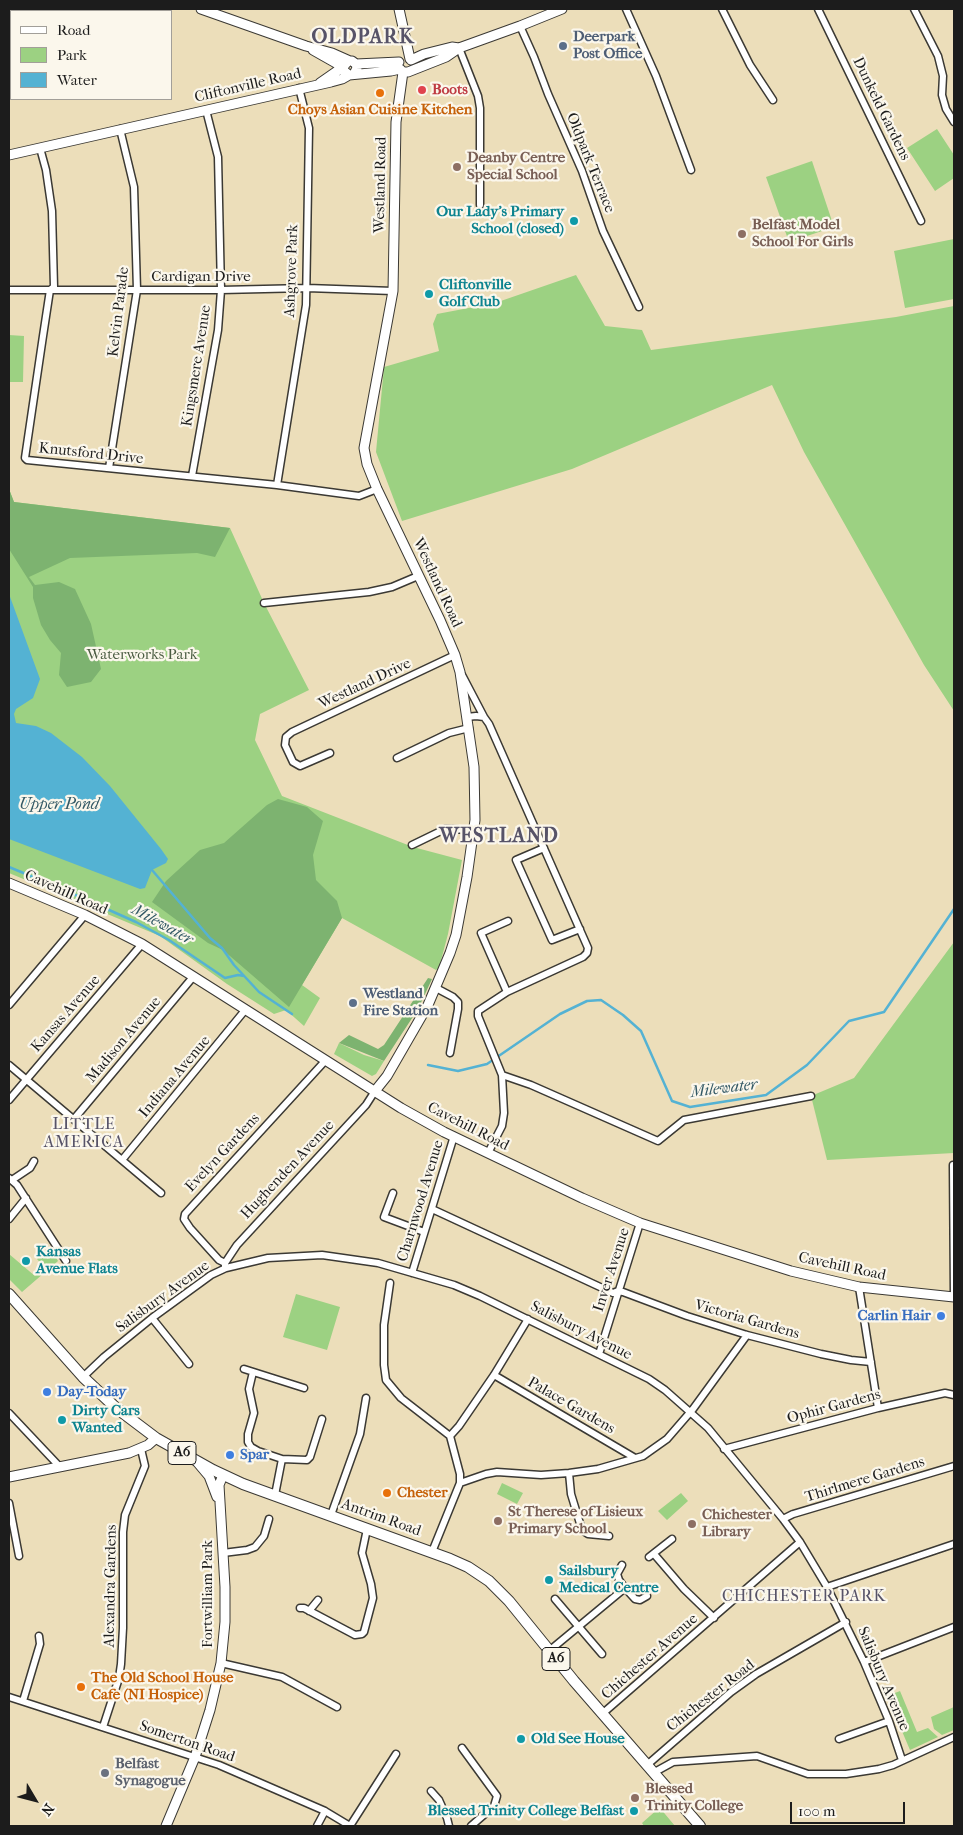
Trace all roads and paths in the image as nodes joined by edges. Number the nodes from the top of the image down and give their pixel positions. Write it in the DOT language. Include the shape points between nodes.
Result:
graph roads {
  1 [pos="201,9"];
  2 [pos="399,9"];
  3 [pos="562,9"];
  4 [pos="626,9"];
  5 [pos="722,9"];
  6 [pos="818,9"];
  7 [pos="914,9"];
  8 [pos="545,12"];
  9 [pos="520,26"];
  10 [pos="459,48"];
  11 [pos="350,64"];
  12 [pos="406,65"];
  13 [pos="351,74"];
  14 [pos="318,84"];
  15 [pos="299,88"];
  16 [pos="773,100"];
  17 [pos="206,110"];
  18 [pos="954,122"];
  19 [pos="120,129"];
  20 [pos="40,148"];
  21 [pos="9,155"];
  22 [pos="691,170"];
  23 [pos="480,205"];
  24 [pos="921,221"];
  25 [pos="306,288"];
  26 [pos="9,290"];
  27 [pos="50,290"];
  28 [pos="137,290"];
  29 [pos="221,290"];
  30 [pos="393,291"];
  31 [pos="639,307"];
  32 [pos="109,468"];
  33 [pos="192,476"];
  34 [pos="277,485"];
  35 [pos="377,489"];
  36 [pos="418,576"];
  37 [pos="264,603"];
  38 [pos="455,655"];
  39 [pos="460,672"];
  40 [pos="467,717"];
  41 [pos="484,717"];
  42 [pos="469,728"];
  43 [pos="330,753"];
  44 [pos="397,758"];
  45 [pos="474,830"];
  46 [pos="412,846"];
  47 [pos="544,848"];
  48 [pos="9,883"];
  49 [pos="85,915"];
  50 [pos="508,921"];
  51 [pos="580,929"];
  52 [pos="142,944"];
  53 [pos="193,977"];
  54 [pos="436,988"];
  55 [pos="507,992"];
  56 [pos="9,1005"];
  57 [pos="246,1009"];
  58 [pos="450,1053"];
  59 [pos="325,1061"];
  60 [pos="9,1066"];
  61 [pos="502,1075"];
  62 [pos="26,1080"];
  63 [pos="375,1092"];
  64 [pos="811,1096"];
  65 [pos="9,1100"];
  66 [pos="74,1119"];
  67 [pos="454,1136"];
  68 [pos="488,1154"];
  69 [pos="122,1160"];
  70 [pos="34,1161"];
  71 [pos="953,1165"];
  72 [pos="10,1179"];
  73 [pos="161,1193"];
  74 [pos="393,1193"];
  75 [pos="26,1198"];
  76 [pos="954,1205"];
  77 [pos="432,1209"];
  78 [pos="9,1219"];
  79 [pos="640,1223"];
  80 [pos="424,1232"];
  81 [pos="66,1261"];
  82 [pos="225,1266"];
  83 [pos="412,1272"];
  84 [pos="390,1283"];
  85 [pos="859,1287"];
  86 [pos="618,1291"];
  87 [pos="954,1297"];
  88 [pos="10,1298"];
  89 [pos="152,1318"];
  90 [pos="528,1318"];
  91 [pos="747,1335"];
  92 [pos="599,1354"];
  93 [pos="871,1362"];
  94 [pos="189,1364"];
  95 [pos="244,1369"];
  96 [pos="253,1372"];
  97 [pos="494,1375"];
  98 [pos="83,1377"];
  99 [pos="304,1388"];
  100 [pos="953,1394"];
  101 [pos="366,1398"];
  102 [pos="878,1408"];
  103 [pos="690,1412"];
  104 [pos="9,1413"];
  105 [pos="322,1419"];
  106 [pos="450,1436"];
  107 [pos="156,1438"];
  108 [pos="141,1449"];
  109 [pos="724,1449"];
  110 [pos="635,1458"];
  111 [pos="282,1459"];
  112 [pos="197,1462"];
  113 [pos="954,1466"];
  114 [pos="60,1467"];
  115 [pos="568,1474"];
  116 [pos="223,1475"];
  117 [pos="9,1477"];
  118 [pos="460,1484"];
  119 [pos="275,1495"];
  120 [pos="9,1502"];
  121 [pos="220,1502"];
  122 [pos="331,1515"];
  123 [pos="269,1519"];
  124 [pos="783,1519"];
  125 [pos="367,1529"];
  126 [pos="609,1536"];
  127 [pos="672,1539"];
  128 [pos="800,1542"];
  129 [pos="954,1544"];
  130 [pos="432,1552"];
  131 [pos="223,1553"];
  132 [pos="19,1556"];
  133 [pos="622,1565"];
  134 [pos="827,1587"];
  135 [pos="625,1588"];
  136 [pos="647,1596"];
  137 [pos="555,1599"];
  138 [pos="318,1600"];
  139 [pos="300,1608"];
  140 [pos="309,1611"];
  141 [pos="714,1618"];
  142 [pos="846,1622"];
  143 [pos="580,1626"];
  144 [pos="954,1627"];
  145 [pos="39,1636"];
  146 [pos="549,1651"];
  147 [pos="602,1654"];
  148 [pos="864,1662"];
  149 [pos="221,1663"];
  150 [pos="9,1697"];
  151 [pos="23,1701"];
  152 [pos="337,1707"];
  153 [pos="602,1714"];
  154 [pos="888,1722"];
  155 [pos="103,1727"];
  156 [pos="954,1737"];
  157 [pos="839,1739"];
  158 [pos="462,1748"];
  159 [pos="396,1754"];
  160 [pos="195,1757"];
  161 [pos="902,1760"];
  162 [pos="650,1769"];
  163 [pos="431,1791"];
  164 [pos="325,1811"];
  165 [pos="166,1826"];
  166 [pos="318,1826"];
  167 [pos="350,1826"];
  168 [pos="448,1826"];
  169 [pos="471,1826"];
  170 [pos="700,1826"];
  1 -- 11 [label="street"];
  2 -- 12 [label="street"];
  3 -- 8 [label="street"];
  4 -- 22 [label="street" via="656,76"];
  5 -- 16 [label="street" via="750,65"];
  6 -- 24 [label="street, Dunkeld Gardens"];
  7 -- 18 [label="street" via="938,56 943,76 942,95"];
  8 -- 9 [label="street"];
  9 -- 10 [label="street"];
  9 -- 31 [label="street, Oldpark Terrace" via="582,171 603,231"];
  10 -- 12 [label="street" via="446,57"];
  10 -- 23 [label="street" via="480,108"];
  11 -- 12 [label="street"];
  11 -- 13 [label="street" via="357,68"];
  11 -- 14 [label="street, Cliftonville Road"];
  12 -- 13 [label="street, Cliftonville Road" via="391,72"];
  12 -- 30 [label="street, Westland Road" via="396,122"];
  13 -- 14 [label="street, Cliftonville Road" via="342,80"];
  14 -- 15 [label="street, Cliftonville Road"];
  15 -- 17 [label="street, Cliftonville Road"];
  15 -- 25 [label="street, Ashgrove Park" via="309,128"];
  17 -- 19 [label="street, Cliftonville Road"];
  17 -- 29 [label="street, Kingsmere Avenue" via="218,158"];
  19 -- 20 [label="street, Cliftonville Road"];
  19 -- 28 [label="street, Kelvin Parade" via="134,187"];
  20 -- 21 [label="street, Cliftonville Road"];
  20 -- 27 [label="street, Knutsford Drive" via="52,211 54,287"];
  25 -- 29 [label="street, Cardigan Drive"];
  25 -- 30 [label="street, Cardigan Drive"];
  25 -- 34 [label="street, Ashgrove Park"];
  26 -- 27 [label="street, Cardigan Drive"];
  27 -- 28 [label="street, Cardigan Drive"];
  27 -- 32 [label="street, Knutsford Drive" via="25,458"];
  28 -- 29 [label="street, Cardigan Drive"];
  28 -- 32 [label="street, Kelvin Parade"];
  29 -- 33 [label="street, Kingsmere Avenue" via="218,330"];
  30 -- 35 [label="street, Westland Road" via="364,448"];
  32 -- 33 [label="street, Knutsford Drive"];
  33 -- 34 [label="street, Knutsford Drive"];
  34 -- 35 [label="street, Knutsford Drive" via="359,496"];
  35 -- 36 [label="street, Westland Road"];
  36 -- 37 [label="street" via="377,590"];
  36 -- 38 [label="street, Westland Road"];
  38 -- 39 [label="street, Westland Road"];
  38 -- 43 [label="street, Westland Drive" via="286,736 285,745 293,762 300,766"];
  39 -- 40 [label="street, Westland Road"];
  39 -- 41 [label="street"];
  40 -- 41 [label="street"];
  40 -- 42 [label="street, Westland Road"];
  41 -- 47 [label="street"];
  42 -- 44 [label="street"];
  42 -- 45 [label="street, Westland Road" via="474,767"];
  45 -- 46 [label="street" via="445,829"];
  45 -- 54 [label="street, Westland Road" via="456,935"];
  47 -- 51 [label="street"];
  47 -- 51 [label="street" via="516,860 552,940"];
  48 -- 49 [label="street, Cavehill Road"];
  49 -- 52 [label="street, Cavehill Road"];
  49 -- 56 [label="street"];
  50 -- 55 [label="street" via="481,933"];
  51 -- 55 [label="street" via="588,948 587,954"];
  52 -- 53 [label="street, Cavehill Road"];
  52 -- 62 [label="street, Kansas Avenue"];
  53 -- 57 [label="street, Cavehill Road"];
  53 -- 66 [label="street, Madison Avenue"];
  54 -- 58 [label="street" via="458,1002"];
  54 -- 63 [label="street, Westland Road"];
  55 -- 61 [label="street" via="478,1010"];
  57 -- 59 [label="street, Cavehill Road"];
  57 -- 69 [label="street, Indiana Avenue"];
  59 -- 63 [label="street, Cavehill Road"];
  59 -- 82 [label="street, Evelyn Gardens" via="185,1214 184,1219 190,1228"];
  60 -- 62 [label="street"];
  61 -- 64 [label="street" via="658,1142 684,1120"];
  61 -- 68 [label="street" via="502,1126"];
  62 -- 65 [label="street, Kansas Avenue"];
  62 -- 66 [label="street"];
  63 -- 67 [label="street, Cavehill Road"];
  63 -- 82 [label="street, Hughenden Avenue" via="237,1245"];
  66 -- 69 [label="street"];
  67 -- 68 [label="street, Cavehill Road"];
  67 -- 77 [label="street, Charnwood Avenue"];
  68 -- 79 [label="street, Cavehill Road"];
  69 -- 73 [label="street"];
  70 -- 72 [label="street" via="30,1168"];
  71 -- 76 [label="street"];
  72 -- 75 [label="street" via="18,1184"];
  74 -- 80 [label="street" via="384,1217"];
  75 -- 78 [label="street"];
  75 -- 81 [label="street"];
  76 -- 87 [label="street"];
  77 -- 80 [label="street, Charnwood Avenue"];
  77 -- 86 [label="street, Victoria Gardens" via="613,1293"];
  79 -- 85 [label="street, Cavehill Road" via="791,1271"];
  79 -- 86 [label="street, Inver Avenue"];
  80 -- 83 [label="street, Charnwood Avenue"];
  82 -- 83 [label="street, Salisbury Avenue" via="294,1255 378,1263"];
  82 -- 89 [label="street, Salisbury Avenue"];
  83 -- 90 [label="street, Salisbury Avenue" via="454,1285"];
  84 -- 106 [label="street" via="384,1325 386,1380 401,1398"];
  85 -- 87 [label="street, Cavehill Road"];
  85 -- 93 [label="street"];
  86 -- 91 [label="street, Victoria Gardens"];
  86 -- 92 [label="street, Inver Avenue"];
  88 -- 98 [label="main road, Antrim Road / A6"];
  89 -- 94 [label="street"];
  89 -- 98 [label="street, Salisbury Avenue"];
  90 -- 92 [label="street, Salisbury Avenue"];
  90 -- 97 [label="street"];
  91 -- 93 [label="street, Victoria Gardens" via="821,1354"];
  91 -- 103 [label="street"];
  92 -- 103 [label="street, Salisbury Avenue" via="649,1379"];
  93 -- 102 [label="street"];
  95 -- 96 [label="street"];
  96 -- 99 [label="street"];
  96 -- 111 [label="street" via="249,1389 254,1413 248,1442 258,1451"];
  97 -- 106 [label="street"];
  97 -- 110 [label="street, Palace Gardens"];
  98 -- 107 [label="main road, Antrim Road / A6" via="115,1407"];
  100 -- 102 [label="street, Ophir Gardens"];
  101 -- 122 [label="street" via="360,1434"];
  102 -- 109 [label="street, Ophir Gardens"];
  103 -- 109 [label="street, Salisbury Avenue"];
  103 -- 110 [label="street" via="667,1439"];
  104 -- 114 [label="street"];
  105 -- 111 [label="street" via="307,1460"];
  106 -- 118 [label="street"];
  107 -- 108 [label="street"];
  107 -- 112 [label="main road, Antrim Road / A6"];
  108 -- 114 [label="street"];
  108 -- 155 [label="street, Alexandra Gardens" via="145,1466 125,1515 123,1532 122,1664"];
  109 -- 124 [label="street, Salisbury Avenue"];
  110 -- 115 [label="street"];
  111 -- 119 [label="street"];
  112 -- 116 [label="main road, Antrim Road / A6"];
  112 -- 121 [label="street, Fortwilliam Park" via="209,1476"];
  113 -- 124 [label="street, Thirlmere Gardens"];
  114 -- 117 [label="street"];
  115 -- 118 [label="street" via="496,1472"];
  115 -- 126 [label="street" via="582,1530 588,1534"];
  116 -- 119 [label="main road, Antrim Road / A6"];
  116 -- 121 [label="street, Fortwilliam Park" via="219,1485"];
  118 -- 130 [label="street"];
  119 -- 122 [label="main road, Antrim Road / A6"];
  120 -- 132 [label="street"];
  121 -- 131 [label="street, Fortwilliam Park"];
  122 -- 125 [label="main road, Antrim Road / A6"];
  123 -- 131 [label="street" via="262,1541 255,1547"];
  124 -- 128 [label="street, Salisbury Avenue"];
  125 -- 130 [label="main road, Antrim Road / A6"];
  125 -- 140 [label="street" via="362,1553 373,1598 364,1632 355,1635"];
  127 -- 141 [label="street" via="652,1555"];
  128 -- 134 [label="street, Salisbury Avenue"];
  128 -- 141 [label="street, Chichester Avenue"];
  129 -- 134 [label="street"];
  130 -- 146 [label="main road, Antrim Road / A6" via="468,1567 495,1586"];
  131 -- 149 [label="street, Fortwilliam Park" via="225,1622"];
  133 -- 135 [label="street" via="617,1574"];
  134 -- 142 [label="street, Salisbury Avenue"];
  135 -- 136 [label="street" via="635,1599"];
  135 -- 143 [label="street"];
  137 -- 143 [label="street"];
  138 -- 140 [label="street"];
  139 -- 140 [label="street"];
  141 -- 153 [label="street, Chichester Avenue"];
  142 -- 148 [label="street, Salisbury Avenue"];
  142 -- 162 [label="street, Chichester Road" via="731,1692"];
  143 -- 146 [label="street"];
  143 -- 147 [label="street"];
  144 -- 148 [label="street"];
  145 -- 151 [label="street" via="40,1644"];
  146 -- 153 [label="main road, Antrim Road / A6"];
  148 -- 154 [label="street, Salisbury Avenue"];
  149 -- 152 [label="street" via="282,1677"];
  149 -- 160 [label="street, Fortwilliam Park"];
  150 -- 151 [label="street, Somerton Road"];
  151 -- 155 [label="street, Somerton Road"];
  153 -- 162 [label="main road, Antrim Road / A6"];
  154 -- 157 [label="street"];
  154 -- 161 [label="street, Salisbury Avenue"];
  155 -- 160 [label="street, Somerton Road"];
  156 -- 161 [label="street"];
  158 -- 169 [label="street" via="497,1796 494,1806"];
  159 -- 167 [label="street"];
  160 -- 164 [label="street, Somerton Road"];
  160 -- 165 [label="street, Fortwilliam Park"];
  161 -- 162 [label="street" via="878,1769 828,1775 808,1774 757,1756 673,1762"];
  162 -- 170 [label="main road, Antrim Road / A6"];
  163 -- 168 [label="street" via="439,1800"];
  164 -- 166 [label="street"];
  164 -- 167 [label="street, Somerton Road"];
}
